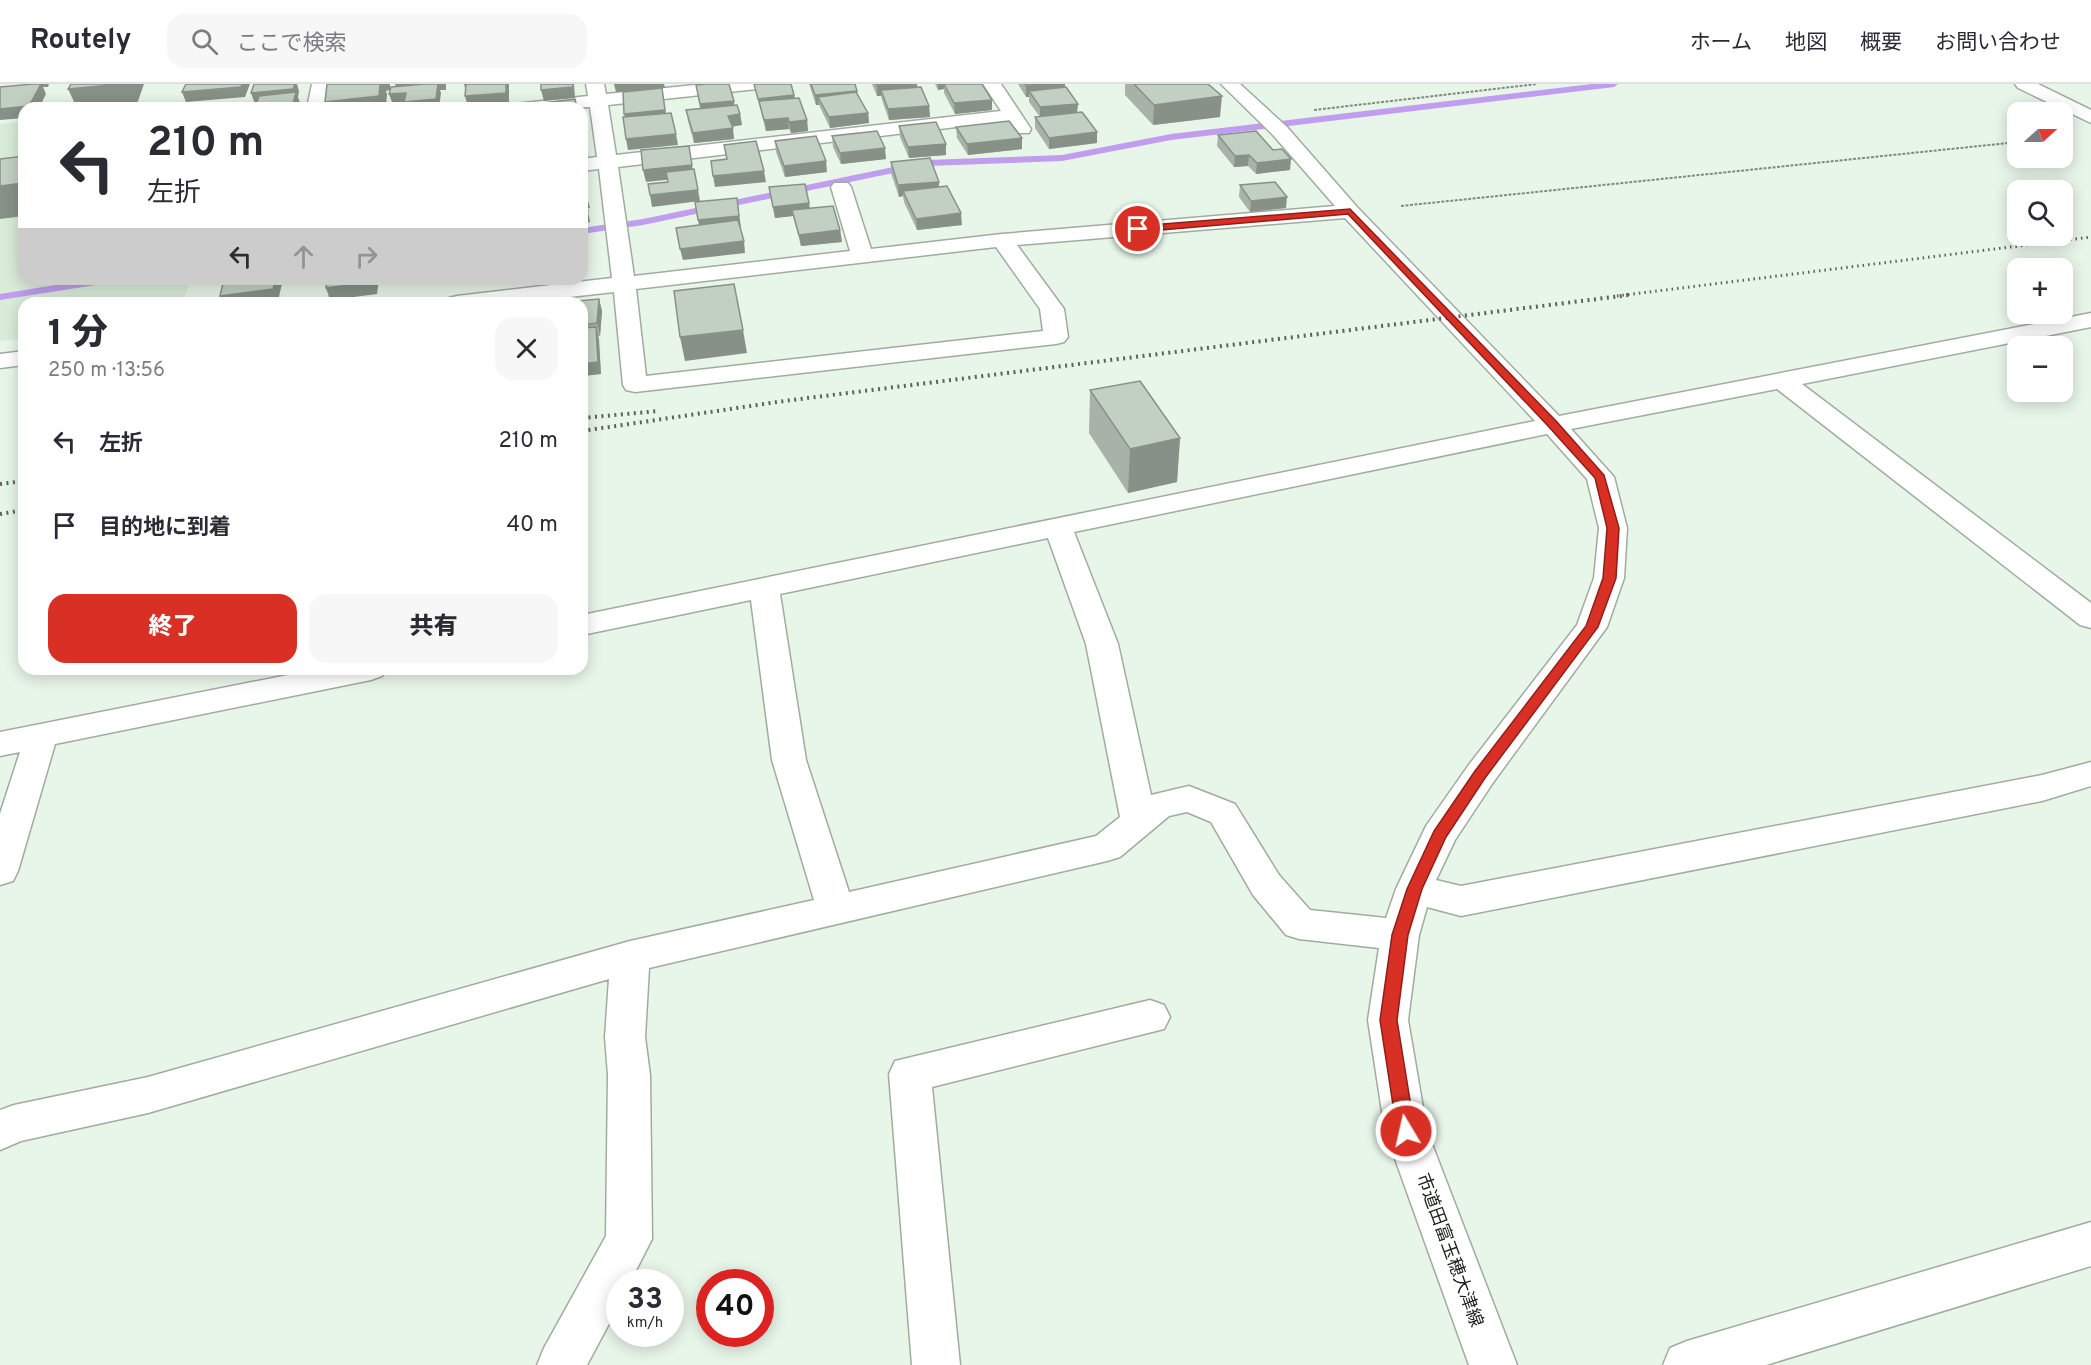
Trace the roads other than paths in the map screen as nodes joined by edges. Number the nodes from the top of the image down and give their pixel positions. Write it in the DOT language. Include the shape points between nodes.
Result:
graph roads {
  1 [pos="321,84"];
  2 [pos="757,84"];
  3 [pos="992,84"];
  4 [pos="2024,84"];
  5 [pos="1233,86"];
  6 [pos="596,92"];
  7 [pos="317,102"];
  8 [pos="551,102"];
  9 [pos="2091,117"];
  10 [pos="607,163"];
  11 [pos="588,165"];
  12 [pos="841,187"];
  13 [pos="1350,211"];
  14 [pos="1002,240"];
  15 [pos="862,256"];
  16 [pos="623,284"];
  17 [pos="510,297"];
  18 [pos="2091,320"];
  19 [pos="18,359"];
  20 [pos="0,361"];
  21 [pos="1781,380"];
  22 [pos="1553,424"];
  23 [pos="1058,527"];
  24 [pos="764,588"];
  25 [pos="2091,618"];
  26 [pos="588,625"];
  27 [pos="342,675"];
  28 [pos="41,737"];
  29 [pos="0,744"];
  30 [pos="2091,774"];
  31 [pos="1139,821"];
  32 [pos="0,871"];
  33 [pos="1414,889"];
  34 [pos="836,909"];
  35 [pos="1400,935"];
  36 [pos="630,957"];
  37 [pos="1150,1017"];
  38 [pos="0,1131"];
  39 [pos="2091,1244"];
  40 [pos="561,1365"];
  41 [pos="936,1365"];
  42 [pos="1493,1365"];
  43 [pos="1687,1365"];
  1 -- 7 [label="street"];
  2 -- 6 [label="street"];
  3 -- 10 [label="street" via="1017,122"];
  4 -- 9 [label="street"];
  5 -- 13 [label="street, 市道田富玉穂大津線"];
  6 -- 8 [label="street"];
  6 -- 10 [label="street"];
  10 -- 11 [label="street"];
  10 -- 16 [label="street"];
  12 -- 15 [label="street"];
  13 -- 14 [label="street"];
  13 -- 22 [label="street, 市道田富玉穂大津線"];
  14 -- 15 [label="street"];
  14 -- 16 [label="street" via="1053,309 1056,337 635,385"];
  15 -- 16 [label="street"];
  16 -- 17 [label="street"];
  18 -- 21 [label="street"];
  19 -- 20 [label="street"];
  21 -- 22 [label="street"];
  21 -- 25 [label="street"];
  22 -- 23 [label="street"];
  22 -- 33 [label="street, 市道田富玉穂大津線" via="1600,477 1613,528 1610,578 1592,627 1439,835"];
  23 -- 24 [label="street"];
  23 -- 31 [label="street" via="1102,644"];
  24 -- 26 [label="street"];
  24 -- 34 [label="street" via="789,760"];
  27 -- 28 [label="street"];
  28 -- 29 [label="street"];
  28 -- 32 [label="street"];
  30 -- 33 [label="street" via="2042,788 1461,901"];
  31 -- 34 [label="street" via="1107,847"];
  31 -- 35 [label="street" via="1159,806 1189,799 1223,813 1266,885 1299,924"];
  33 -- 35 [label="street, 市道田富玉穂大津線"];
  34 -- 36 [label="street"];
  35 -- 42 [label="street, 市道田富玉穂大津線" via="1388,1020 1406,1131"];
  36 -- 38 [label="street" via="148,1095"];
  36 -- 40 [label="street" via="625,1037 629,1075 630,1239"];
  37 -- 41 [label="street" via="910,1074"];
  39 -- 43 [label="street"];
}
